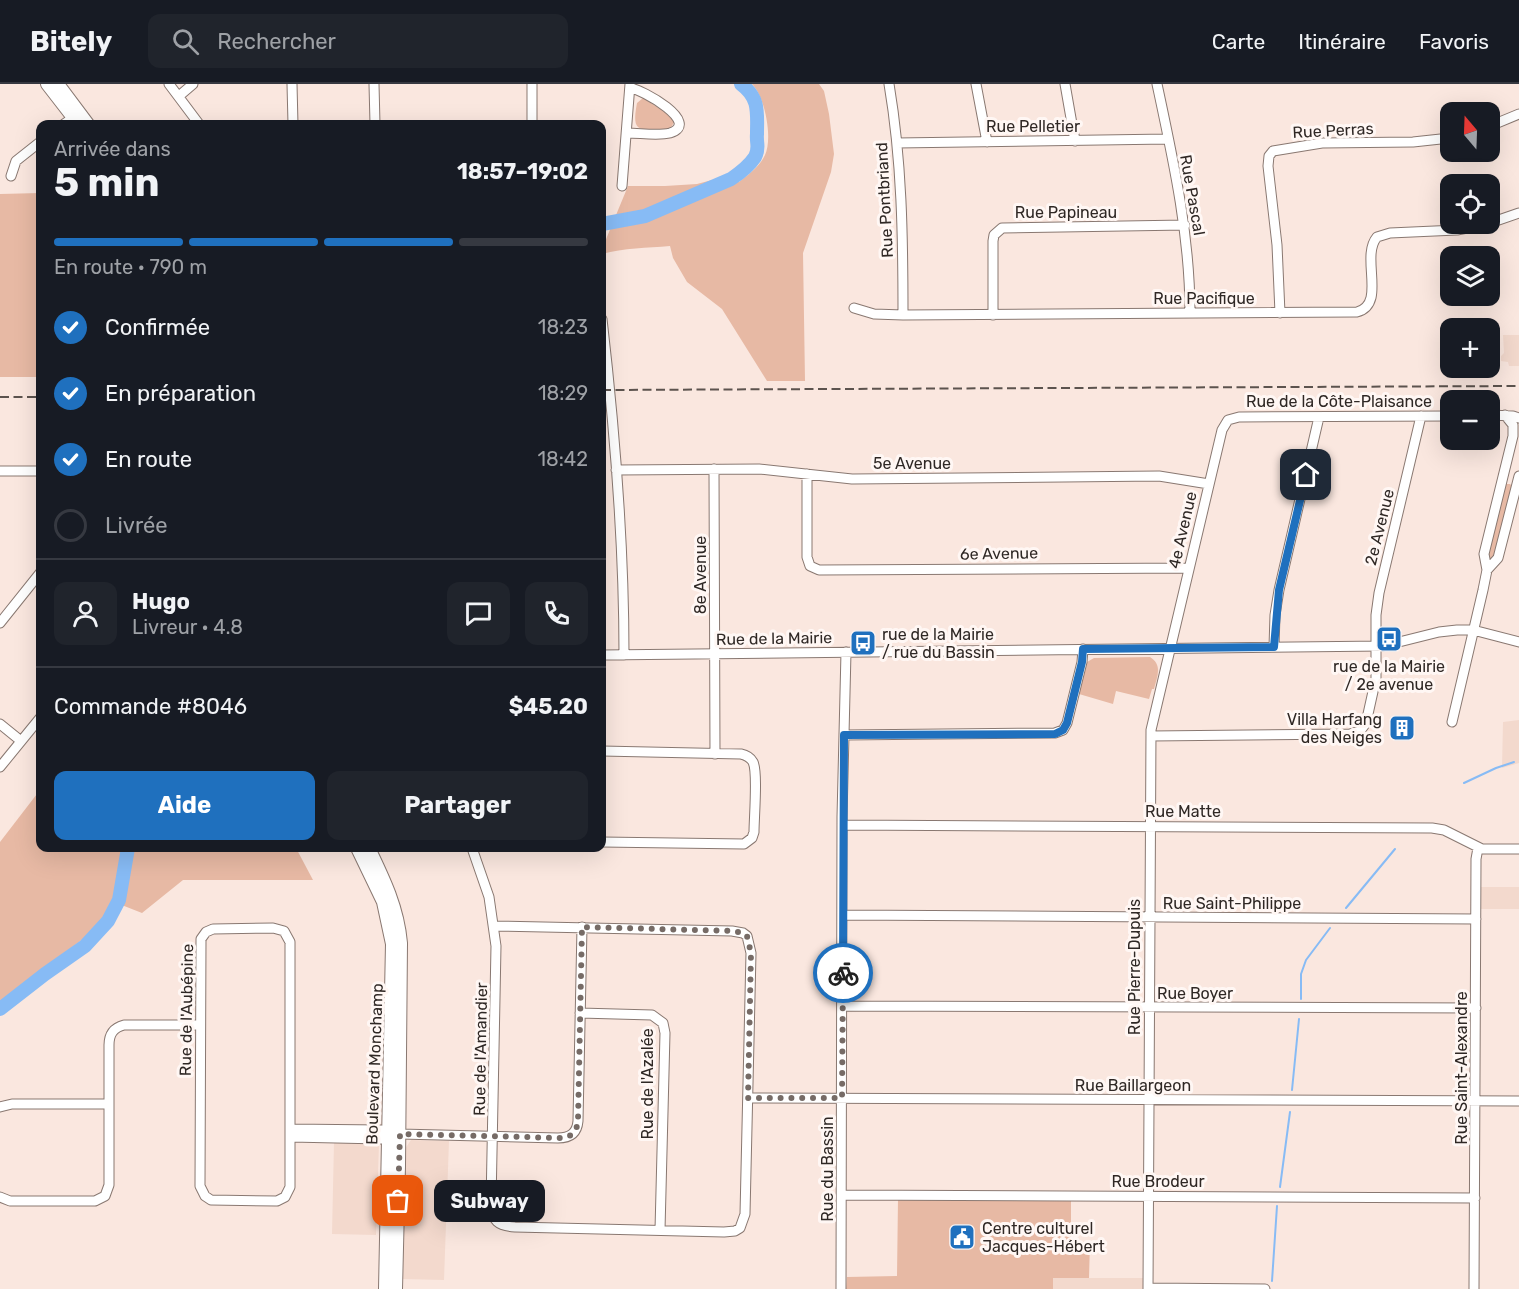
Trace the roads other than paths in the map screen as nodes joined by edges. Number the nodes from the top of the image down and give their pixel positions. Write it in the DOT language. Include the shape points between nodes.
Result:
graph roads {
  1 [pos="169,84"];
  2 [pos="193,84"];
  3 [pos="292,84"];
  4 [pos="374,84"];
  5 [pos="532,84"];
  6 [pos="889,84"];
  7 [pos="976,84"];
  8 [pos="1065,84"];
  9 [pos="1157,84"];
  10 [pos="56,86"];
  11 [pos="630,86"];
  12 [pos="179,96"];
  13 [pos="1519,114"];
  14 [pos="74,120"];
  15 [pos="196,120"];
  16 [pos="292,120"];
  17 [pos="375,120"];
  18 [pos="532,120"];
  19 [pos="1500,122"];
  20 [pos="627,133"];
  21 [pos="1168,139"];
  22 [pos="1440,139"];
  23 [pos="987,141"];
  24 [pos="1076,141"];
  25 [pos="897,143"];
  26 [pos="36,145"];
  27 [pos="11,176"];
  28 [pos="622,186"];
  29 [pos="1519,213"];
  30 [pos="1500,219"];
  31 [pos="1185,225"];
  32 [pos="1440,231"];
  33 [pos="854,308"];
  34 [pos="1190,313"];
  35 [pos="1280,313"];
  36 [pos="903,315"];
  37 [pos="993,315"];
  38 [pos="606,362"];
  39 [pos="1500,415"];
  40 [pos="1505,415"];
  41 [pos="1421,416"];
  42 [pos="1440,416"];
  43 [pos="1319,417"];
  44 [pos="1519,418"];
  45 [pos="1228,420"];
  46 [pos="714,469"];
  47 [pos="616,470"];
  48 [pos="0,471"];
  49 [pos="36,471"];
  50 [pos="807,474"];
  51 [pos="1504,477"];
  52 [pos="1519,479"];
  53 [pos="1209,484"];
  54 [pos="1189,567"];
  55 [pos="1487,570"];
  56 [pos="36,578"];
  57 [pos="0,624"];
  58 [pos="1473,630"];
  59 [pos="1519,642"];
  60 [pos="1376,646"];
  61 [pos="1274,647"];
  62 [pos="1170,648"];
  63 [pos="1083,649"];
  64 [pos="846,652"];
  65 [pos="715,654"];
  66 [pos="606,655"];
  67 [pos="624,655"];
  68 [pos="36,723"];
  69 [pos="1452,723"];
  70 [pos="0,724"];
  71 [pos="844,735"];
  72 [pos="1151,736"];
  73 [pos="21,741"];
  74 [pos="606,751"];
  75 [pos="715,754"];
  76 [pos="0,767"];
  77 [pos="843,825"];
  78 [pos="1150,826"];
  79 [pos="606,842"];
  80 [pos="1478,848"];
  81 [pos="1519,849"];
  82 [pos="359,852"];
  83 [pos="371,852"];
  84 [pos="473,852"];
  85 [pos="843,915"];
  86 [pos="1150,917"];
  87 [pos="1476,919"];
  88 [pos="495,926"];
  89 [pos="582,927"];
  90 [pos="843,1006"];
  91 [pos="1149,1008"];
  92 [pos="1476,1008"];
  93 [pos="580,1013"];
  94 [pos="200,1025"];
  95 [pos="748,1098"];
  96 [pos="842,1098"];
  97 [pos="1149,1100"];
  98 [pos="1476,1101"];
  99 [pos="1519,1101"];
  100 [pos="109,1104"];
  101 [pos="0,1107"];
  102 [pos="291,1133"];
  103 [pos="392,1134"];
  104 [pos="493,1137"];
  105 [pos="842,1195"];
  106 [pos="1149,1196"];
  107 [pos="0,1197"];
  108 [pos="1475,1198"];
  109 [pos="660,1230"];
  110 [pos="385,1289"];
  111 [pos="396,1289"];
  112 [pos="841,1289"];
  113 [pos="1148,1289"];
  114 [pos="1265,1289"];
  115 [pos="1474,1289"];
  1 -- 12 [label="street"];
  2 -- 12 [label="street"];
  3 -- 16 [label="street"];
  4 -- 17 [label="street"];
  5 -- 18 [label="street"];
  6 -- 25 [label="street, Rue Pontbriand"];
  7 -- 23 [label="street"];
  8 -- 24 [label="street"];
  9 -- 21 [label="street, Rue Pascal"];
  10 -- 14 [label="street"];
  11 -- 20 [label="street"];
  11 -- 20 [label="street" via="672,111 678,121 670,133"];
  12 -- 15 [label="street"];
  13 -- 19 [label="street"];
  20 -- 28 [label="street"];
  21 -- 24 [label="street, Rue Pelletier"];
  21 -- 31 [label="street, Rue Pascal"];
  22 -- 35 [label="street, Rue Perras" via="1322,143 1273,151 1268,166"];
  23 -- 24 [label="street, Rue Pelletier"];
  23 -- 25 [label="street, Rue Pelletier"];
  25 -- 36 [label="street, Rue Pontbriand"];
  26 -- 27 [label="street" via="16,161"];
  29 -- 30 [label="street, Rue Pacifique"];
  31 -- 34 [label="street, Rue Pascal"];
  31 -- 37 [label="street, Rue Papineau" via="1002,228 993,241"];
  32 -- 35 [label="street, Rue Pacifique" via="1380,236 1371,246 1372,295 1367,308 1352,312"];
  33 -- 36 [label="street, Rue Pacifique" via="874,314"];
  34 -- 35 [label="street, Rue Pacifique"];
  34 -- 37 [label="street, Rue Pacifique"];
  36 -- 37 [label="street, Rue Pacifique"];
  38 -- 47 [label="street"];
  39 -- 40 [label="street"];
  40 -- 44 [label="street"];
  40 -- 51 [label="street" via="1514,430 1512,461"];
  41 -- 42 [label="street, Rue de la Côte-Plaisance"];
  41 -- 43 [label="street, Rue de la Côte-Plaisance"];
  41 -- 60 [label="street, 2e Avenue" via="1380,587"];
  43 -- 45 [label="street, Rue de la Côte-Plaisance"];
  43 -- 61 [label="street" via="1279,590"];
  45 -- 53 [label="street, 4e Avenue" via="1220,435"];
  46 -- 47 [label="street, 5e Avenue"];
  46 -- 50 [label="street, 5e Avenue"];
  46 -- 65 [label="street, 8e Avenue"];
  47 -- 67 [label="street" via="624,573"];
  48 -- 49 [label="street"];
  50 -- 53 [label="street, 5e Avenue" via="852,478 1159,476"];
  50 -- 54 [label="street, 6e Avenue" via="807,552 810,566 825,570"];
  51 -- 52 [label="street"];
  51 -- 55 [label="street" via="1484,554"];
  52 -- 55 [label="street" via="1498,558"];
  53 -- 54 [label="street, 4e Avenue"];
  54 -- 62 [label="street, 4e Avenue"];
  55 -- 58 [label="street"];
  56 -- 57 [label="street"];
  58 -- 59 [label="street, Rue de la Mairie"];
  58 -- 60 [label="street, Rue de la Mairie" via="1445,630"];
  58 -- 69 [label="street"];
  60 -- 61 [label="street, Rue de la Mairie"];
  60 -- 72 [label="street, 2e Avenue" via="1375,684 1366,723 1357,732"];
  61 -- 62 [label="street, Rue de la Mairie"];
  62 -- 63 [label="street, Rue de la Mairie"];
  62 -- 72 [label="street, Rue Pierre-Dupuis"];
  63 -- 64 [label="street, Rue de la Mairie"];
  63 -- 71 [label="street" via="1067,723 1055,734"];
  64 -- 65 [label="street, Rue de la Mairie"];
  64 -- 71 [label="street, Rue du Bassin"];
  65 -- 67 [label="street, Rue de la Mairie"];
  65 -- 75 [label="street, 8e Avenue"];
  66 -- 67 [label="street, Rue de la Mairie"];
  68 -- 73 [label="street"];
  70 -- 73 [label="street"];
  71 -- 77 [label="street, Rue du Bassin"];
  72 -- 78 [label="street, Rue Pierre-Dupuis"];
  73 -- 76 [label="street"];
  74 -- 75 [label="street"];
  75 -- 79 [label="street" via="746,755 754,765 752,838 740,845"];
  77 -- 78 [label="street, Rue Matte"];
  77 -- 85 [label="street, Rue du Bassin"];
  78 -- 80 [label="street, Rue Matte" via="1439,828"];
  78 -- 86 [label="street, Rue Pierre-Dupuis"];
  80 -- 81 [label="street, Rue Matte"];
  80 -- 87 [label="street, Rue Saint-Alexandre"];
  82 -- 103 [label="street, Boulevard Monchamp" via="383,902 392,944"];
  83 -- 103 [label="street, Boulevard Monchamp" via="391,896 401,941"];
  84 -- 88 [label="street, Rue de l'Amandier"];
  85 -- 86 [label="street, Rue Saint-Philippe"];
  85 -- 90 [label="street, Rue du Bassin"];
  86 -- 87 [label="street, Rue Saint-Philippe"];
  86 -- 91 [label="street, Rue Pierre-Dupuis"];
  87 -- 92 [label="street, Rue Saint-Alexandre"];
  88 -- 89 [label="street"];
  88 -- 104 [label="street, Rue de l'Amandier"];
  89 -- 93 [label="street"];
  89 -- 95 [label="street" via="732,931 747,936 751,953"];
  90 -- 91 [label="street, Rue Boyer"];
  90 -- 96 [label="street, Rue du Bassin"];
  91 -- 92 [label="street, Rue Boyer"];
  91 -- 97 [label="street, Rue Pierre-Dupuis"];
  92 -- 98 [label="street, Rue Saint-Alexandre"];
  93 -- 104 [label="street" via="575,1131 563,1138"];
  93 -- 109 [label="street, Rue de l'Azalée" via="652,1015 663,1023"];
  94 -- 100 [label="street" via="124,1025 113,1030 109,1037"];
  94 -- 102 [label="street, Rue de l'Aubépine" via="200,1186 205,1196 216,1201 282,1199 290,1187"];
  94 -- 102 [label="street, Rue de l'Aubépine" via="203,935 219,929 284,931 290,946"];
  95 -- 96 [label="street, Rue Baillargeon"];
  95 -- 109 [label="street, Rue de l'Amandier" via="745,1214 741,1228 731,1232"];
  96 -- 97 [label="street, Rue Baillargeon"];
  96 -- 105 [label="street, Rue du Bassin"];
  97 -- 98 [label="street, Rue Baillargeon"];
  97 -- 106 [label="street, Rue Pierre-Dupuis"];
  98 -- 99 [label="street, Rue Baillargeon"];
  98 -- 108 [label="street, Rue Saint-Alexandre"];
  100 -- 101 [label="street"];
  100 -- 107 [label="street" via="109,1185 105,1196 95,1201 10,1201"];
  102 -- 103 [label="street"];
  103 -- 104 [label="street"];
  103 -- 110 [label="street, Boulevard Monchamp"];
  103 -- 111 [label="street, Boulevard Monchamp"];
  104 -- 109 [label="street, Rue de l'Amandier" via="491,1204 496,1222 510,1227"];
  105 -- 106 [label="street, Rue Brodeur"];
  105 -- 112 [label="street, Rue du Bassin"];
  106 -- 108 [label="street, Rue Brodeur"];
  106 -- 113 [label="street, Rue Pierre-Dupuis"];
  108 -- 115 [label="street, Rue Saint-Alexandre"];
  113 -- 114 [label="street"];
}
